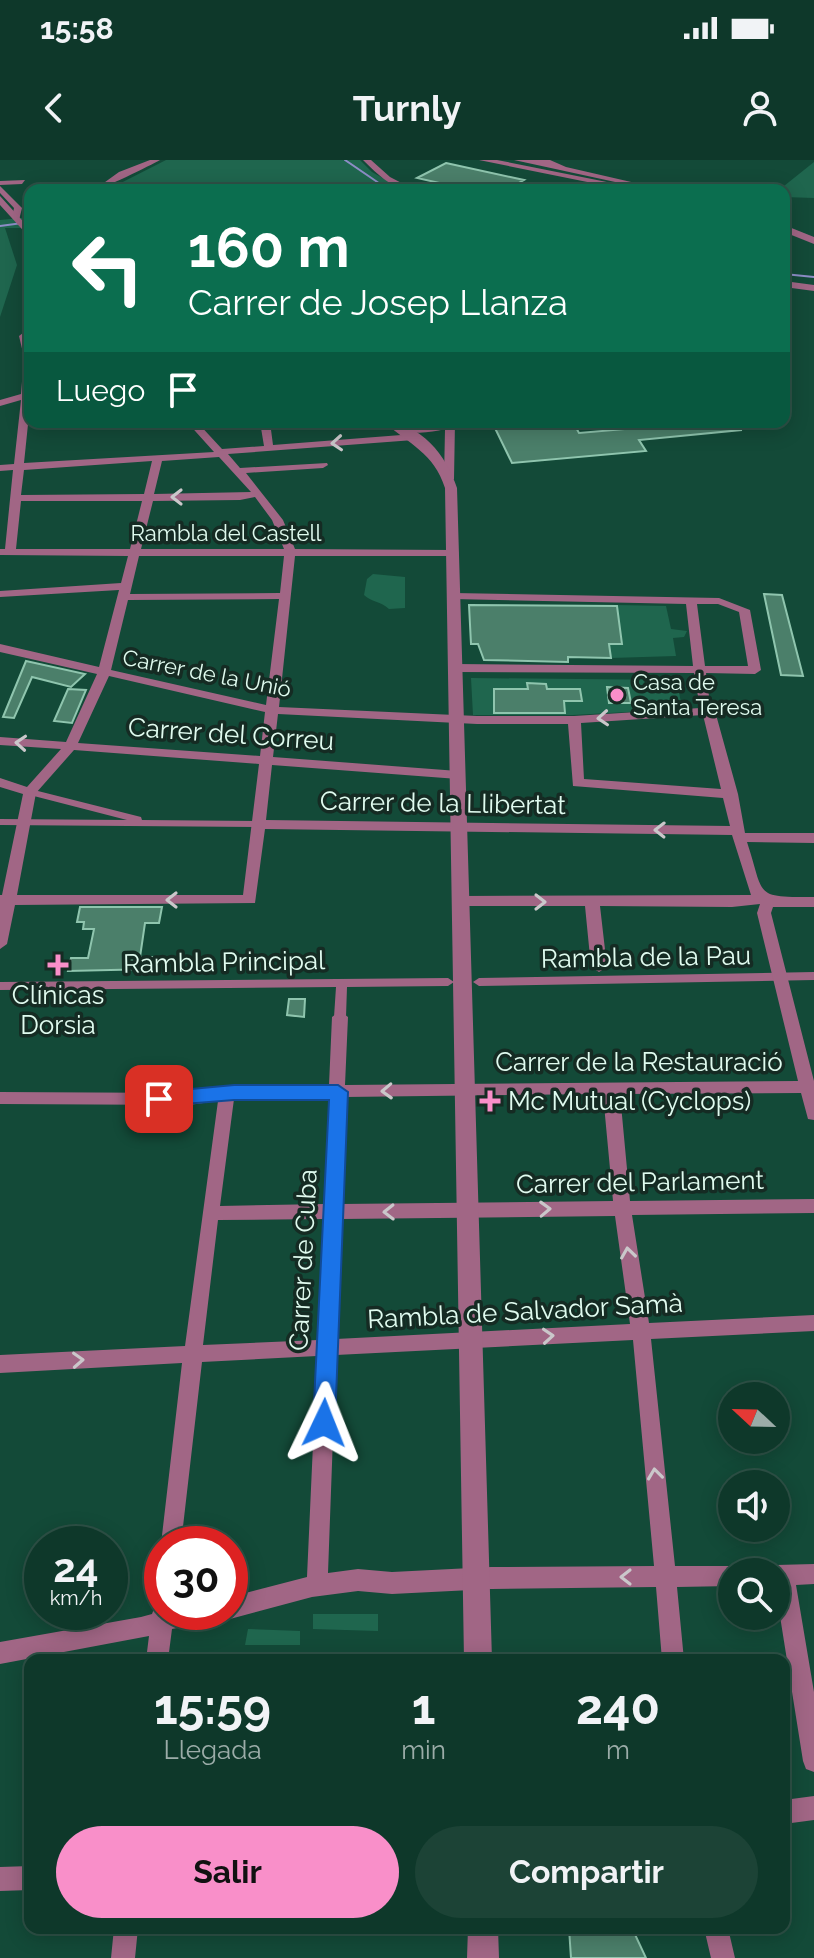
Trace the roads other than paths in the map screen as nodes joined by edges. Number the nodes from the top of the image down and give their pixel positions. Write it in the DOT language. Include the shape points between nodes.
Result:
graph roads {
  1 [pos="156,160"];
  2 [pos="367,160"];
  3 [pos="483,160"];
  4 [pos="547,162"];
  5 [pos="519,164"];
  6 [pos="22,182"];
  7 [pos="107,184"];
  8 [pos="398,184"];
  9 [pos="601,184"];
  10 [pos="614,184"];
  11 [pos="637,184"];
  12 [pos="0,186"];
  13 [pos="0,199"];
  14 [pos="19,214"];
  15 [pos="0,216"];
  16 [pos="24,223"];
  17 [pos="790,228"];
  18 [pos="814,238"];
  19 [pos="790,285"];
  20 [pos="814,288"];
  21 [pos="23,336"];
  22 [pos="24,340"];
  23 [pos="0,392"];
  24 [pos="24,393"];
  25 [pos="24,394"];
  26 [pos="0,403"];
  27 [pos="25,428"];
  28 [pos="198,428"];
  29 [pos="266,428"];
  30 [pos="400,428"];
  31 [pos="416,428"];
  32 [pos="438,428"];
  33 [pos="449,428"];
  34 [pos="414,437"];
  35 [pos="269,448"];
  36 [pos="221,453"];
  37 [pos="158,458"];
  38 [pos="323,465"];
  39 [pos="0,468"];
  40 [pos="21,468"];
  41 [pos="237,471"];
  42 [pos="449,479"];
  43 [pos="255,494"];
  44 [pos="148,497"];
  45 [pos="15,498"];
  46 [pos="5,552"];
  47 [pos="134,552"];
  48 [pos="290,553"];
  49 [pos="453,553"];
  50 [pos="124,591"];
  51 [pos="0,594"];
  52 [pos="284,596"];
  53 [pos="453,596"];
  54 [pos="691,601"];
  55 [pos="0,648"];
  56 [pos="455,668"];
  57 [pos="701,669"];
  58 [pos="104,673"];
  59 [pos="271,710"];
  60 [pos="709,711"];
  61 [pos="456,720"];
  62 [pos="574,720"];
  63 [pos="0,741"];
  64 [pos="70,747"];
  65 [pos="266,761"];
  66 [pos="458,775"];
  67 [pos="0,782"];
  68 [pos="31,791"];
  69 [pos="731,794"];
  70 [pos="0,822"];
  71 [pos="22,822"];
  72 [pos="142,824"];
  73 [pos="259,824"];
  74 [pos="459,828"];
  75 [pos="740,833"];
  76 [pos="814,838"];
  77 [pos="762,898"];
  78 [pos="5,900"];
  79 [pos="462,901"];
  80 [pos="814,902"];
  81 [pos="592,903"];
  82 [pos="0,944"];
  83 [pos="599,967"];
  84 [pos="781,976"];
  85 [pos="814,976"];
  86 [pos="464,982"];
  87 [pos="342,983"];
  88 [pos="0,986"];
  89 [pos="340,1017"];
  90 [pos="811,1087"];
  91 [pos="611,1088"];
  92 [pos="465,1089"];
  93 [pos="338,1092"];
  94 [pos="227,1093"];
  95 [pos="0,1098"];
  96 [pos="814,1114"];
  97 [pos="814,1206"];
  98 [pos="622,1207"];
  99 [pos="467,1211"];
  100 [pos="210,1213"];
  101 [pos="333,1213"];
  102 [pos="814,1323"];
  103 [pos="639,1330"];
  104 [pos="471,1341"];
  105 [pos="327,1349"];
  106 [pos="194,1354"];
  107 [pos="0,1364"];
  108 [pos="173,1526"];
  109 [pos="814,1574"];
  110 [pos="790,1575"];
  111 [pos="718,1577"];
  112 [pos="476,1579"];
  113 [pos="664,1579"];
  114 [pos="317,1587"];
  115 [pos="248,1604"];
  116 [pos="144,1622"];
  117 [pos="161,1630"];
  118 [pos="790,1630"];
  119 [pos="0,1653"];
  120 [pos="158,1654"];
  121 [pos="478,1654"];
  122 [pos="672,1654"];
  123 [pos="814,1761"];
  124 [pos="814,1808"];
  125 [pos="790,1811"];
  126 [pos="24,1878"];
  127 [pos="0,1879"];
  128 [pos="125,1934"];
  129 [pos="483,1934"];
  130 [pos="717,1934"];
  131 [pos="123,1958"];
  132 [pos="483,1958"];
  133 [pos="723,1958"];
  1 -- 7 [label="street"];
  2 -- 8 [label="street"];
  3 -- 5 [label="street"];
  4 -- 5 [label="street"];
  4 -- 11 [label="street"];
  5 -- 9 [label="street"];
  5 -- 10 [label="street"];
  6 -- 12 [label="street"];
  12 -- 14 [label="street"];
  13 -- 14 [label="street"];
  14 -- 15 [label="street"];
  14 -- 16 [label="street"];
  17 -- 18 [label="street"];
  19 -- 20 [label="street"];
  21 -- 22 [label="street"];
  23 -- 24 [label="street"];
  25 -- 26 [label="street"];
  27 -- 40 [label="street"];
  28 -- 36 [label="street"];
  29 -- 35 [label="street"];
  30 -- 34 [label="street"];
  31 -- 32 [label="street"];
  33 -- 42 [label="street"];
  34 -- 35 [label="street, one-way"];
  34 -- 42 [label="street" via="433,453"];
  35 -- 36 [label="street"];
  36 -- 37 [label="street"];
  36 -- 41 [label="street"];
  37 -- 40 [label="street"];
  37 -- 44 [label="street"];
  38 -- 41 [label="street"];
  39 -- 40 [label="street"];
  40 -- 45 [label="street"];
  41 -- 43 [label="street"];
  42 -- 49 [label="street"];
  43 -- 44 [label="street, one-way"];
  43 -- 48 [label="street" via="284,528"];
  44 -- 45 [label="street"];
  44 -- 47 [label="street"];
  45 -- 46 [label="street"];
  46 -- 47 [label="street, Rambla del Castell"];
  47 -- 48 [label="street, Rambla del Castell"];
  47 -- 50 [label="street"];
  48 -- 49 [label="street, Rambla del Castell"];
  48 -- 52 [label="street"];
  49 -- 53 [label="street"];
  50 -- 51 [label="street"];
  50 -- 52 [label="street"];
  50 -- 58 [label="street"];
  52 -- 59 [label="street"];
  53 -- 54 [label="street"];
  53 -- 56 [label="street"];
  54 -- 57 [label="street"];
  54 -- 57 [label="street" via="719,601 744,610 755,670"];
  55 -- 58 [label="street, Carrer de la Unió"];
  56 -- 57 [label="street"];
  56 -- 61 [label="street"];
  57 -- 60 [label="street" via="698,677"];
  58 -- 59 [label="street, Carrer de la Unió"];
  58 -- 64 [label="street"];
  59 -- 61 [label="street, Carrer de la Unió"];
  59 -- 65 [label="street"];
  60 -- 62 [label="street, Carrer de la Unió, one-way"];
  60 -- 69 [label="street"];
  61 -- 62 [label="street, Carrer de la Unió"];
  61 -- 66 [label="street"];
  62 -- 69 [label="street" via="578,783"];
  64 -- 63 [label="street, Carrer del Correu, one-way"];
  64 -- 65 [label="street, Carrer del Correu"];
  64 -- 68 [label="street"];
  65 -- 66 [label="street, Carrer del Correu"];
  65 -- 73 [label="street"];
  66 -- 74 [label="street"];
  67 -- 68 [label="street"];
  68 -- 71 [label="street"];
  68 -- 72 [label="street"];
  69 -- 75 [label="street"];
  70 -- 71 [label="street, Carrer de la Llibertat"];
  71 -- 72 [label="street, Carrer de la Llibertat"];
  71 -- 78 [label="street"];
  72 -- 73 [label="street, Carrer de la Llibertat"];
  73 -- 74 [label="street, Carrer de la Llibertat"];
  73 -- 78 [label="street, one-way" via="250,900"];
  75 -- 74 [label="street, Carrer de la Llibertat, one-way"];
  74 -- 79 [label="street"];
  75 -- 76 [label="street, Carrer de la Llibertat"];
  75 -- 77 [label="street"];
  77 -- 80 [label="street"];
  77 -- 81 [label="street"];
  77 -- 84 [label="street"];
  78 -- 82 [label="street"];
  79 -- 81 [label="street, one-way"];
  79 -- 86 [label="street"];
  81 -- 83 [label="street"];
  84 -- 85 [label="street, Rambla de la Pau"];
  84 -- 86 [label="street, Rambla de la Pau"];
  84 -- 90 [label="street"];
  86 -- 87 [label="street, Rambla Principal"];
  86 -- 92 [label="street"];
  87 -- 88 [label="street, Rambla Principal"];
  87 -- 89 [label="street, Carrer de Cuba"];
  89 -- 93 [label="street, Carrer de Cuba"];
  90 -- 91 [label="street, Carrer de la Restauració"];
  90 -- 96 [label="street"];
  91 -- 92 [label="street, Carrer de la Restauració"];
  91 -- 98 [label="street"];
  92 -- 93 [label="street, Carrer de la Restauració, one-way"];
  92 -- 99 [label="street"];
  93 -- 94 [label="street, Carrer de la Restauració"];
  93 -- 101 [label="street, Carrer de Cuba"];
  94 -- 95 [label="street, Carrer de la Restauració" via="189,1099"];
  94 -- 100 [label="street"];
  97 -- 98 [label="street, Carrer del Parlament"];
  99 -- 98 [label="street, Carrer del Parlament, one-way"];
  103 -- 98 [label="street, one-way"];
  99 -- 101 [label="street, Carrer del Parlament, one-way"];
  99 -- 104 [label="street"];
  100 -- 101 [label="street, Carrer del Parlament"];
  100 -- 106 [label="street"];
  101 -- 105 [label="street, Carrer de Cuba"];
  102 -- 103 [label="street, Rambla de Salvador Samà"];
  104 -- 103 [label="street, Rambla de Salvador Samà, one-way"];
  113 -- 103 [label="street, one-way"];
  104 -- 105 [label="street, Rambla de Salvador Samà"];
  104 -- 112 [label="street"];
  105 -- 106 [label="street, Rambla de Salvador Samà"];
  105 -- 114 [label="street, Carrer de Cuba"];
  107 -- 106 [label="street, Rambla de Salvador Samà, one-way"];
  106 -- 108 [label="street"];
  109 -- 110 [label="street"];
  111 -- 113 [label="street"];
  113 -- 112 [label="street, one-way"];
  112 -- 114 [label="street" via="392,1583 379,1578"];
  112 -- 121 [label="street"];
  113 -- 122 [label="street"];
  114 -- 115 [label="street"];
  116 -- 119 [label="street"];
  117 -- 120 [label="street"];
  118 -- 123 [label="street"];
  124 -- 125 [label="street"];
  126 -- 127 [label="street"];
  128 -- 131 [label="street"];
  129 -- 132 [label="street"];
  130 -- 133 [label="street"];
}
